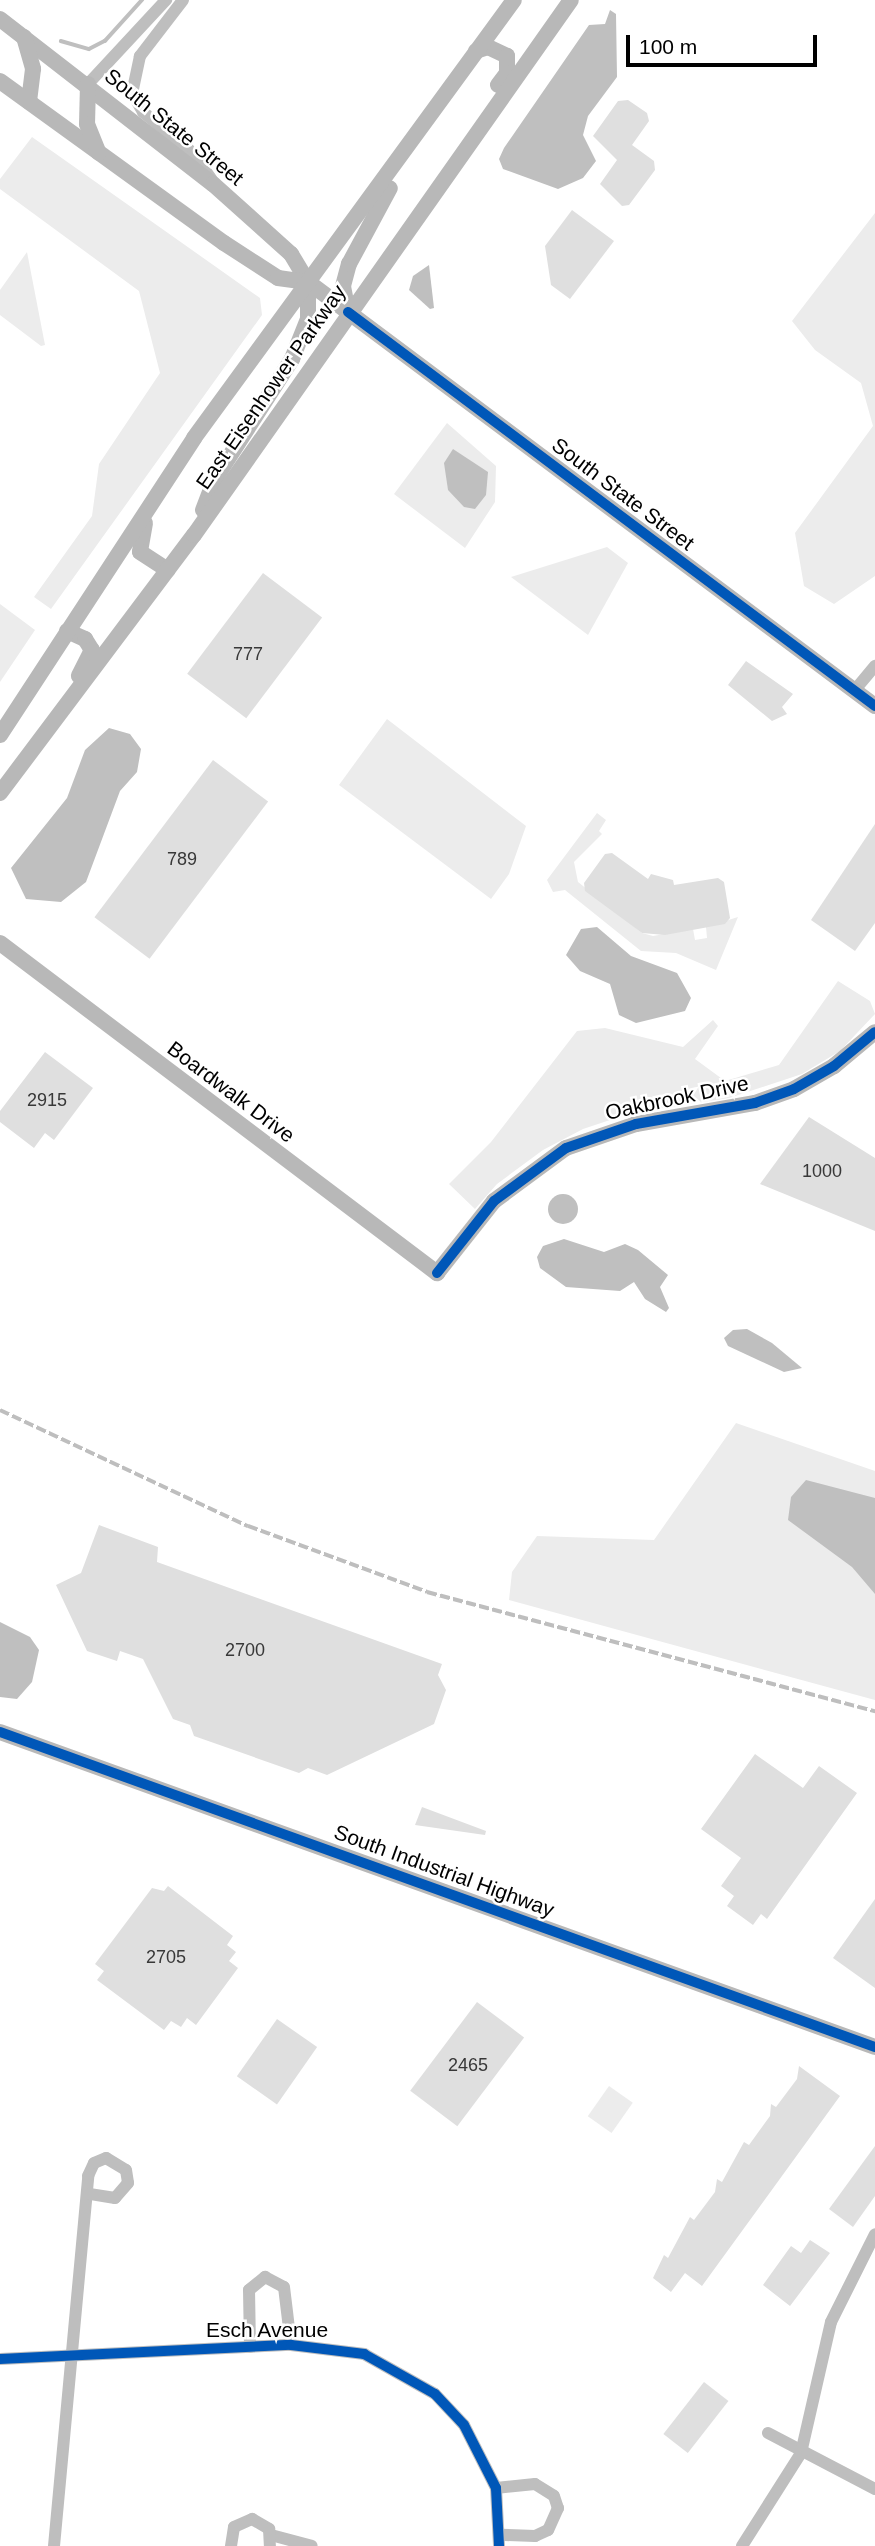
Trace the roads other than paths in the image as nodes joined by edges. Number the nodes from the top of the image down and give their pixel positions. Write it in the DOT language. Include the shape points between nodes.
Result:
graph roads {
  1 [pos="166,0"];
  2 [pos="183,0"];
  3 [pos="559,0"];
  4 [pos="570,0"];
  5 [pos="508,2"];
  6 [pos="0,19"];
  7 [pos="24,37"];
  8 [pos="476,51"];
  9 [pos="458,77"];
  10 [pos="0,81"];
  11 [pos="88,84"];
  12 [pos="29,102"];
  13 [pos="103,159"];
  14 [pos="214,184"];
  15 [pos="395,245"];
  16 [pos="308,282"];
  17 [pos="348,312"];
  18 [pos="271,330"];
  19 [pos="194,536"];
  20 [pos="168,570"];
  21 [pos="67,631"];
  22 [pos="875,666"];
  23 [pos="854,691"];
  24 [pos="875,706"];
  25 [pos="0,735"];
  26 [pos="41,740"];
  27 [pos="0,793"];
  28 [pos="0,943"];
  29 [pos="875,1032"];
  30 [pos="437,1273"];
  31 [pos="0,1732"];
  32 [pos="875,2047"];
  33 [pos="89,2193"];
  34 [pos="875,2234"];
  35 [pos="291,2345"];
  36 [pos="250,2347"];
  37 [pos="72,2356"];
  38 [pos="0,2360"];
  39 [pos="768,2434"];
  40 [pos="801,2452"];
  41 [pos="496,2487"];
  42 [pos="875,2488"];
  43 [pos="271,2541"];
  44 [pos="500,2541"];
  45 [pos="54,2546"];
  46 [pos="231,2546"];
  47 [pos="312,2546"];
  48 [pos="743,2546"];
  1 -- 11 [label="street"];
  2 -- 14 [label="street" via="139,56 132,93 143,113 193,153"];
  3 -- 4 [label="main road"];
  4 -- 15 [label="main road, East Eisenhower Parkway"];
  5 -- 8 [label="main road, East Eisenhower Parkway"];
  6 -- 7 [label="main road, South State Street"];
  7 -- 11 [label="main road, South State Street"];
  7 -- 12 [label="main road" via="33,69"];
  8 -- 9 [label="main road, East Eisenhower Parkway"];
  8 -- 15 [label="main road" via="498,48 509,63 507,73 408,209"];
  9 -- 16 [label="main road, East Eisenhower Parkway"];
  9 -- 17 [label="main road" via="440,119 367,225 343,286"];
  10 -- 12 [label="main road, South State Street"];
  11 -- 13 [label="main road" via="87,124"];
  11 -- 14 [label="main road, South State Street"];
  12 -- 13 [label="main road, South State Street"];
  13 -- 16 [label="main road, South State Street" via="278,278"];
  14 -- 16 [label="main road, South State Street" via="291,254"];
  15 -- 17 [label="main road, East Eisenhower Parkway"];
  16 -- 17 [label="main road, South State Street"];
  16 -- 18 [label="main road, East Eisenhower Parkway"];
  16 -- 19 [label="main road" via="308,319 292,359 215,479"];
  17 -- 19 [label="main road, East Eisenhower Parkway"];
  17 -- 23 [label="main road, South State Street"];
  18 -- 20 [label="main road" via="243,382 144,524 140,552"];
  18 -- 21 [label="main road, East Eisenhower Parkway"];
  19 -- 20 [label="main road, East Eisenhower Parkway"];
  20 -- 26 [label="main road, East Eisenhower Parkway"];
  21 -- 25 [label="main road, East Eisenhower Parkway"];
  21 -- 26 [label="main road" via="90,644 91,659 48,715"];
  22 -- 23 [label="street"];
  23 -- 24 [label="main road, South State Street"];
  26 -- 27 [label="main road, East Eisenhower Parkway"];
  28 -- 30 [label="main road, Boardwalk Drive"];
  29 -- 30 [label="main road, Oakbrook Drive" via="834,1066 794,1089 755,1103 636,1124 566,1148 494,1201"];
  31 -- 32 [label="main road, South Industrial Highway"];
  33 -- 37 [label="street"];
  34 -- 40 [label="street" via="831,2322"];
  35 -- 36 [label="street, Esch Avenue"];
  35 -- 36 [label="street, Esch Avenue" via="284,2287 265,2277 249,2290"];
  35 -- 41 [label="street, Esch Avenue" via="364,2354 403,2371 435,2394 464,2425"];
  36 -- 37 [label="street, Esch Avenue"];
  37 -- 38 [label="street, Esch Avenue"];
  37 -- 45 [label="street"];
  39 -- 40 [label="street"];
  40 -- 42 [label="street"];
  40 -- 48 [label="street"];
  41 -- 44 [label="street, Esch Avenue"];
  41 -- 44 [label="street, Esch Avenue" via="535,2484 554,2496 558,2508 548,2530"];
  43 -- 46 [label="street" via="264,2524 245,2519 234,2527"];
  43 -- 47 [label="street"];
}
